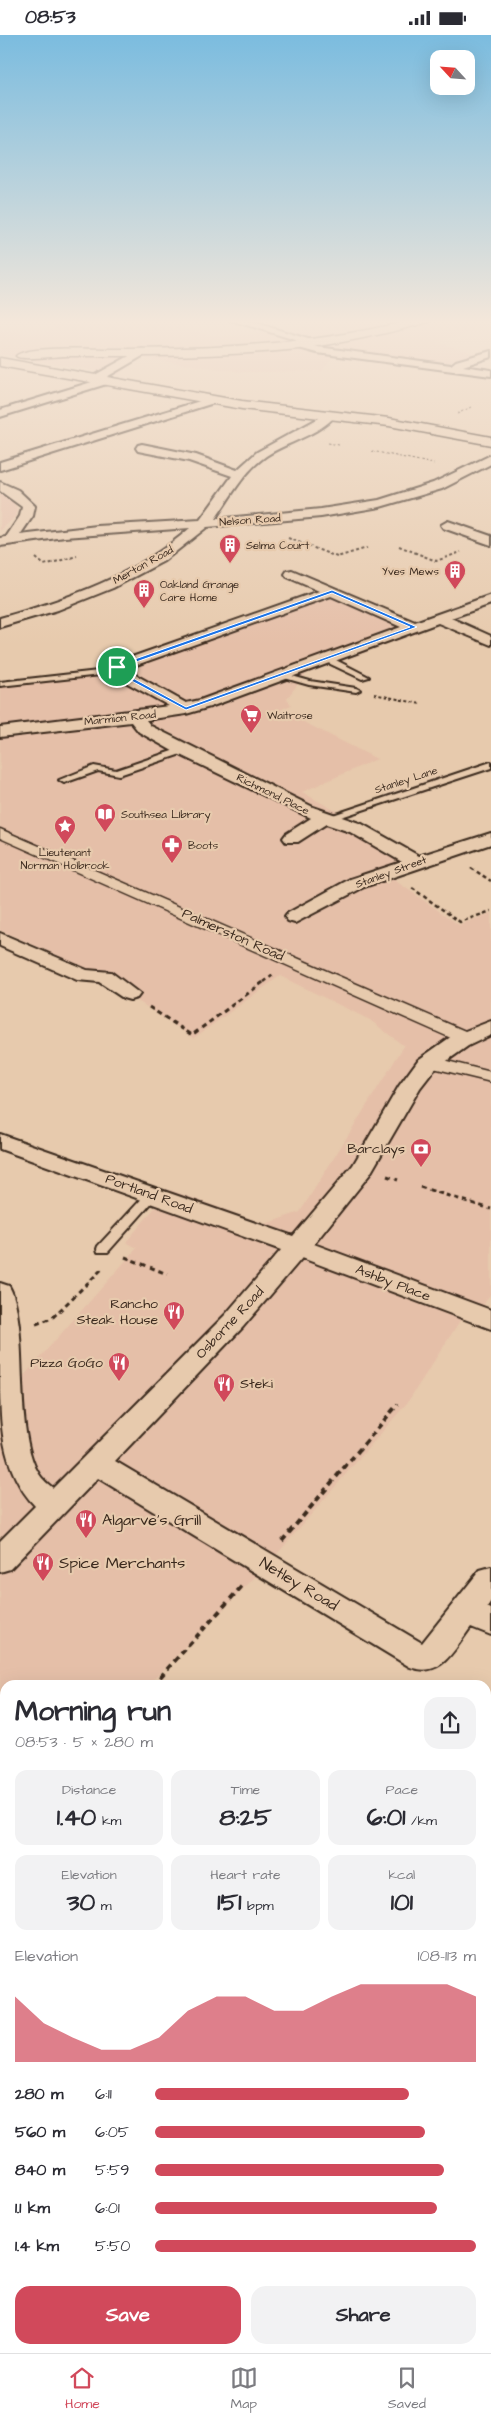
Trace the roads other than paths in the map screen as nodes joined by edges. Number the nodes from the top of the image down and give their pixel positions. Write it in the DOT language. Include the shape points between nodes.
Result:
graph roads {
  1 [pos="122,428"];
  2 [pos="307,428"];
  3 [pos="430,428"];
  4 [pos="491,441"];
  5 [pos="142,448"];
  6 [pos="491,459"];
  7 [pos="0,466"];
  8 [pos="240,475"];
  9 [pos="0,486"];
  10 [pos="202,524"];
  11 [pos="448,525"];
  12 [pos="490,540"];
  13 [pos="6,541"];
  14 [pos="292,574"];
  15 [pos="332,591"];
  16 [pos="491,599"];
  17 [pos="438,618"];
  18 [pos="0,623"];
  19 [pos="414,627"];
  20 [pos="491,641"];
  21 [pos="328,659"];
  22 [pos="116,671"];
  23 [pos="284,675"];
  24 [pos="366,677"];
  25 [pos="0,683"];
  26 [pos="356,690"];
  27 [pos="186,709"];
  28 [pos="135,717"];
  29 [pos="0,732"];
  30 [pos="184,750"];
  31 [pos="491,765"];
  32 [pos="64,780"];
  33 [pos="326,818"];
  34 [pos="0,833"];
  35 [pos="491,838"];
  36 [pos="292,839"];
  37 [pos="417,863"];
  38 [pos="295,917"];
  39 [pos="0,939"];
  40 [pos="130,994"];
  41 [pos="491,1027"];
  42 [pos="466,1038"];
  43 [pos="431,1062"];
  44 [pos="491,1077"];
  45 [pos="0,1141"];
  46 [pos="152,1195"];
  47 [pos="298,1247"];
  48 [pos="103,1249"];
  49 [pos="0,1292"];
  50 [pos="490,1318"];
  51 [pos="96,1463"];
  52 [pos="54,1506"];
  53 [pos="0,1560"];
  54 [pos="491,1579"];
  55 [pos="478,1617"];
  1 -- 7 [label="street"];
  2 -- 8 [label="street, Merton Road" via="264,452"];
  3 -- 4 [label="main road"];
  5 -- 8 [label="street" via="201,460"];
  6 -- 10 [label="street, Nelson Road" via="425,491 378,504 318,514"];
  8 -- 10 [label="street, Merton Road"];
  9 -- 13 [label="street" via="29,506 29,515"];
  10 -- 13 [label="street, Nelson Road" via="92,531"];
  10 -- 18 [label="street, Merton Road" via="171,550 126,576"];
  11 -- 12 [label="street"];
  14 -- 15 [label="street"];
  15 -- 19 [label="street"];
  15 -- 22 [label="street" via="117,667"];
  16 -- 17 [label="street, Marmion Road"];
  17 -- 19 [label="street, Marmion Road"];
  17 -- 20 [label="street"];
  19 -- 21 [label="street, Marmion Road"];
  21 -- 23 [label="street, Marmion Road"];
  21 -- 24 [label="lane"];
  22 -- 25 [label="lane"];
  22 -- 27 [label="street"];
  23 -- 26 [label="lane" via="309,683"];
  23 -- 27 [label="street, Marmion Road"];
  27 -- 28 [label="street, Marmion Road"];
  28 -- 29 [label="street, Marmion Road"];
  28 -- 30 [label="street, Richmond Place" via="145,729"];
  30 -- 32 [label="lane" via="116,773 97,769"];
  30 -- 33 [label="street, Richmond Place"];
  31 -- 33 [label="lane, Stanley Lane"];
  33 -- 36 [label="street"];
  33 -- 37 [label="street, Richmond Place" via="356,828"];
  34 -- 42 [label="street, Palmerston Road"];
  35 -- 37 [label="street, Stanley Street"];
  37 -- 38 [label="street, Stanley Street" via="357,883"];
  39 -- 40 [label="street" via="84,976 104,976"];
  41 -- 42 [label="street"];
  42 -- 43 [label="street"];
  43 -- 44 [label="street"];
  43 -- 47 [label="street, Osborne Road" via="410,1086 362,1169"];
  45 -- 46 [label="street, Portland Road"];
  46 -- 47 [label="street, Portland Road"];
  46 -- 48 [label="lane"];
  47 -- 50 [label="street, Ashby Place"];
  47 -- 51 [label="street, Osborne Road" via="234,1321"];
  49 -- 52 [label="street" via="6,1433 27,1480"];
  51 -- 52 [label="street, Osborne Road"];
  51 -- 55 [label="street, Netley Road" via="425,1659"];
  52 -- 53 [label="street, Osborne Road"];
  54 -- 55 [label="street"];
}
